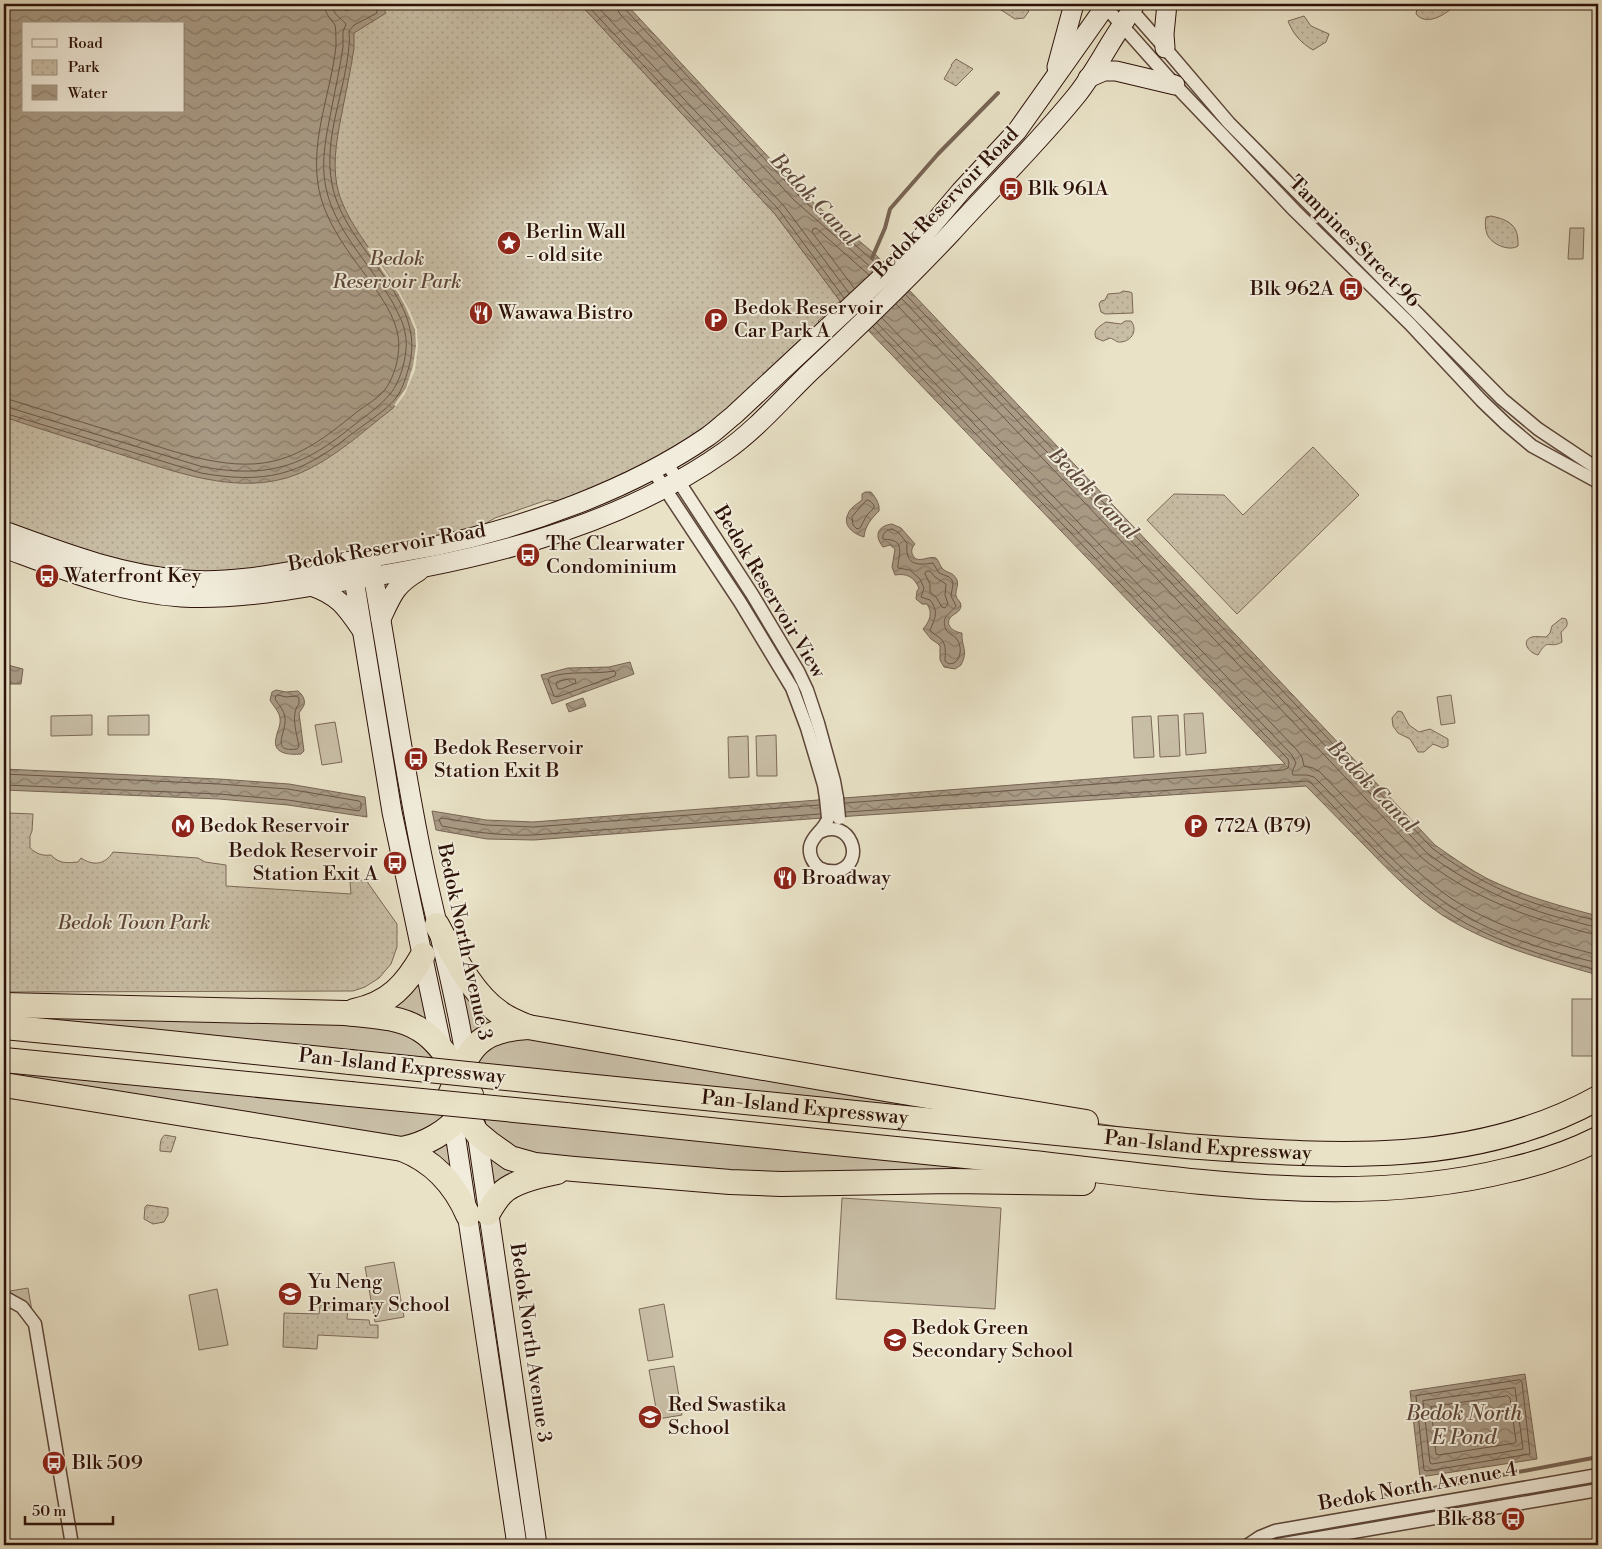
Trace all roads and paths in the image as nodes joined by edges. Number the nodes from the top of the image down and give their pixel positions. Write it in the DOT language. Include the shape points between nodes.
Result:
graph roads {
  1 [pos="1074,4"];
  2 [pos="1167,4"];
  3 [pos="1105,5"];
  4 [pos="1129,11"];
  5 [pos="1165,48"];
  6 [pos="1054,78"];
  7 [pos="1088,78"];
  8 [pos="1175,85"];
  9 [pos="917,256"];
  10 [pos="659,466"];
  11 [pos="1598,469"];
  12 [pos="1598,482"];
  13 [pos="670,484"];
  14 [pos="4,531"];
  15 [pos="4,548"];
  16 [pos="360,559"];
  17 [pos="424,568"];
  18 [pos="373,577"];
  19 [pos="354,580"];
  20 [pos="310,586"];
  21 [pos="381,619"];
  22 [pos="364,634"];
  23 [pos="833,818"];
  24 [pos="820,832"];
  25 [pos="847,835"];
  26 [pos="437,925"];
  27 [pos="423,955"];
  28 [pos="4,1005"];
  29 [pos="345,1012"];
  30 [pos="4,1027"];
  31 [pos="528,1027"];
  32 [pos="443,1053"];
  33 [pos="4,1060"];
  34 [pos="4,1085"];
  35 [pos="460,1094"];
  36 [pos="1598,1098"];
  37 [pos="477,1132"];
  38 [pos="1598,1139"];
  39 [pos="402,1149"];
  40 [pos="1275,1152"];
  41 [pos="574,1170"];
  42 [pos="1134,1176"];
  43 [pos="478,1214"];
  44 [pos="4,1297"];
  45 [pos="1596,1476"];
  46 [pos="1598,1493"];
  47 [pos="72,1545"];
  48 [pos="517,1545"];
  49 [pos="537,1545"];
  50 [pos="1248,1545"];
  51 [pos="1278,1545"];
  1 -- 6 [label="main road"];
  2 -- 5 [label="main road"];
  3 -- 4 [label="street, Tampines Street 96"];
  3 -- 6 [label="main road, Bedok Reservoir Road"];
  4 -- 5 [label="street, Tampines Street 96"];
  4 -- 7 [label="main road, Bedok Reservoir Road"];
  4 -- 8 [label="street, Tampines Street 96"];
  5 -- 11 [label="street, Tampines Street 96" via="1228,124 1502,400 1538,429"];
  6 -- 9 [label="main road, Bedok Reservoir Road" via="1017,131 960,191"];
  7 -- 8 [label="main road" via="1104,71 1116,71"];
  7 -- 9 [label="main road, Bedok Reservoir Road" via="996,186"];
  8 -- 12 [label="street, Tampines Street 96" via="1506,424 1532,446"];
  9 -- 10 [label="main road, Bedok Reservoir Road" via="826,328 708,437"];
  9 -- 13 [label="main road, Bedok Reservoir Road" via="841,343 760,422 728,449"];
  10 -- 13 [label="street, Bedok Reservoir View"];
  10 -- 16 [label="main road, Bedok Reservoir Road" via="611,490 522,522 436,546"];
  13 -- 17 [label="main road, Bedok Reservoir Road" via="569,529"];
  13 -- 23 [label="street, Bedok Reservoir View, bridge" via="792,688 831,798"];
  14 -- 16 [label="main road, Bedok Reservoir Road" via="100,565 180,579 252,578"];
  15 -- 20 [label="main road, Bedok Reservoir Road" via="97,581 151,594 209,597"];
  16 -- 18 [label="main road, Bedok North Avenue 3"];
  16 -- 19 [label="main road"];
  17 -- 18 [label="main road, Bedok Reservoir Road"];
  17 -- 21 [label="main road" via="405,579 394,591"];
  18 -- 19 [label="main road, Bedok Reservoir Road"];
  18 -- 21 [label="main road, Bedok North Avenue 3"];
  19 -- 20 [label="main road, Bedok Reservoir Road"];
  19 -- 22 [label="main road"];
  20 -- 22 [label="main road" via="326,591 339,601"];
  21 -- 26 [label="main road, Bedok North Avenue 3" via="412,806"];
  22 -- 27 [label="main road" via="392,812"];
  23 -- 24 [label="street, Bedok Reservoir View"];
  23 -- 25 [label="street, Bedok Reservoir View"];
  24 -- 25 [label="street" via="833,828"];
  24 -- 25 [label="street, Bedok Reservoir View" via="811,842 811,857 818,867 830,872 841,869 851,859 853,847"];
  26 -- 31 [label="highway" via="481,996 499,1012"];
  26 -- 35 [label="main road, Bedok North Avenue 3" via="458,1014"];
  27 -- 29 [label="highway" via="406,980 387,999 373,1006"];
  27 -- 32 [label="main road"];
  28 -- 29 [label="highway"];
  29 -- 32 [label="highway" via="409,1024 429,1036"];
  30 -- 40 [label="highway, Pan-Island Expressway, bridge" via="1104,1138"];
  31 -- 35 [label="highway" via="507,1029 475,1045"];
  31 -- 40 [label="highway" via="901,1092"];
  32 -- 35 [label="highway"];
  33 -- 42 [label="highway, Pan-Island Expressway, bridge" via="1044,1164"];
  34 -- 39 [label="highway"];
  35 -- 37 [label="highway"];
  35 -- 39 [label="highway" via="434,1138"];
  35 -- 43 [label="main road, Bedok North Avenue 3"];
  36 -- 40 [label="highway, Pan-Island Expressway" via="1552,1120 1454,1147 1387,1154"];
  37 -- 41 [label="highway" via="500,1152 514,1159"];
  37 -- 43 [label="main road, Bedok North Avenue 3"];
  38 -- 42 [label="highway, Pan-Island Expressway" via="1528,1166 1468,1179 1412,1186 1278,1188"];
  39 -- 43 [label="highway" via="422,1158 437,1170"];
  41 -- 42 [label="highway" via="782,1184 1109,1183"];
  41 -- 43 [label="highway" via="538,1176 508,1188"];
  43 -- 48 [label="main road, Bedok North Avenue 3"];
  43 -- 49 [label="main road, Bedok North Avenue 3"];
  44 -- 47 [label="street" via="22,1307 35,1324"];
  45 -- 46 [label="street"];
  45 -- 50 [label="street, Bedok North Avenue 4" via="1275,1531"];
  46 -- 51 [label="street, Bedok North Avenue 4"];
}
